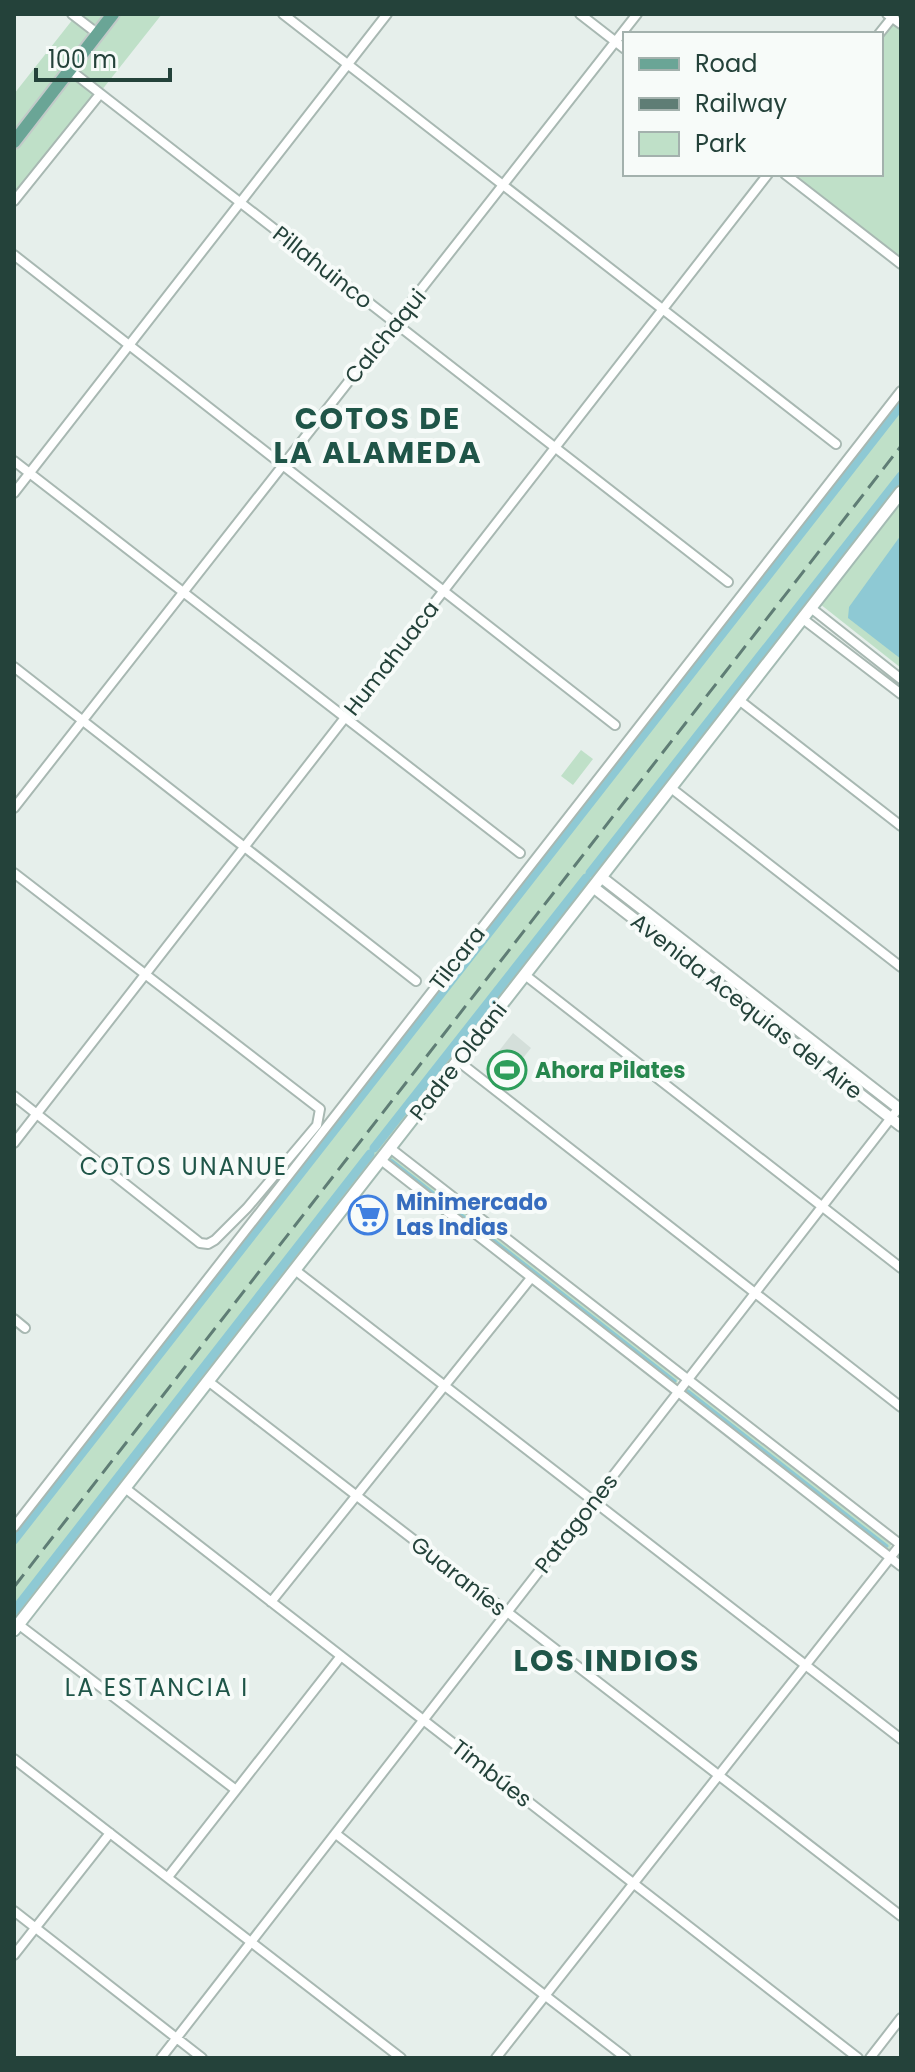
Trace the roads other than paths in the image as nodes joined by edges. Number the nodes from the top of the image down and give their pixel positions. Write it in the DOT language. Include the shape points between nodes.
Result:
graph roads {
  1 [pos="72,14"];
  2 [pos="113,14"];
  3 [pos="283,14"];
  4 [pos="387,14"];
  5 [pos="580,14"];
  6 [pos="637,14"];
  7 [pos="891,15"];
  8 [pos="901,24"];
  9 [pos="880,32"];
  10 [pos="98,34"];
  11 [pos="615,41"];
  12 [pos="623,47"];
  13 [pos="348,64"];
  14 [pos="70,70"];
  15 [pos="100,94"];
  16 [pos="14,142"];
  17 [pos="766,176"];
  18 [pos="788,176"];
  19 [pos="503,185"];
  20 [pos="14,201"];
  21 [pos="240,203"];
  22 [pos="14,255"];
  23 [pos="901,264"];
  24 [pos="662,309"];
  25 [pos="395,323"];
  26 [pos="127,345"];
  27 [pos="901,391"];
  28 [pos="836,444"];
  29 [pos="555,448"];
  30 [pos="14,461"];
  31 [pos="281,465"];
  32 [pos="30,473"];
  33 [pos="901,492"];
  34 [pos="14,493"];
  35 [pos="728,582"];
  36 [pos="444,591"];
  37 [pos="183,592"];
  38 [pos="811,608"];
  39 [pos="803,619"];
  40 [pos="14,667"];
  41 [pos="901,679"];
  42 [pos="901,694"];
  43 [pos="739,700"];
  44 [pos="345,718"];
  45 [pos="83,721"];
  46 [pos="615,725"];
  47 [pos="671,788"];
  48 [pos="14,808"];
  49 [pos="901,826"];
  50 [pos="244,846"];
  51 [pos="520,853"];
  52 [pos="14,873"];
  53 [pos="601,877"];
  54 [pos="593,887"];
  55 [pos="901,967"];
  56 [pos="146,973"];
  57 [pos="525,975"];
  58 [pos="416,981"];
  59 [pos="458,1061"];
  60 [pos="14,1096"];
  61 [pos="900,1107"];
  62 [pos="37,1113"];
  63 [pos="890,1117"];
  64 [pos="901,1126"];
  65 [pos="14,1143"];
  66 [pos="390,1148"];
  67 [pos="381,1160"];
  68 [pos="821,1206"];
  69 [pos="901,1268"];
  70 [pos="295,1270"];
  71 [pos="531,1278"];
  72 [pos="754,1292"];
  73 [pos="14,1319"];
  74 [pos="25,1328"];
  75 [pos="687,1378"];
  76 [pos="208,1381"];
  77 [pos="445,1386"];
  78 [pos="677,1391"];
  79 [pos="901,1407"];
  80 [pos="125,1488"];
  81 [pos="356,1496"];
  82 [pos="593,1500"];
  83 [pos="14,1527"];
  84 [pos="901,1544"];
  85 [pos="890,1558"];
  86 [pos="901,1566"];
  87 [pos="271,1602"];
  88 [pos="506,1613"];
  89 [pos="16,1627"];
  90 [pos="341,1656"];
  91 [pos="806,1665"];
  92 [pos="424,1721"];
  93 [pos="901,1739"];
  94 [pos="14,1759"];
  95 [pos="718,1776"];
  96 [pos="236,1790"];
  97 [pos="110,1833"];
  98 [pos="336,1834"];
  99 [pos="168,1877"];
  100 [pos="633,1883"];
  101 [pos="14,1911"];
  102 [pos="901,1916"];
  103 [pos="36,1928"];
  104 [pos="251,1942"];
  105 [pos="14,1955"];
  106 [pos="545,1996"];
  107 [pos="901,2018"];
  108 [pos="176,2038"];
  109 [pos="161,2058"];
  110 [pos="202,2058"];
  111 [pos="401,2058"];
  112 [pos="496,2058"];
  113 [pos="626,2058"];
  114 [pos="858,2058"];
  115 [pos="870,2058"];
  1 -- 10 [label="street"];
  2 -- 10 [label="main road"];
  3 -- 13 [label="street"];
  4 -- 13 [label="street"];
  5 -- 11 [label="street"];
  6 -- 11 [label="street, Calchaqui"];
  7 -- 8 [label="street"];
  7 -- 9 [label="street"];
  10 -- 14 [label="main road"];
  11 -- 12 [label="street"];
  11 -- 19 [label="street, Calchaqui"];
  13 -- 19 [label="street"];
  13 -- 21 [label="street"];
  14 -- 15 [label="street, Pillahuinco"];
  14 -- 16 [label="main road"];
  15 -- 20 [label="street"];
  15 -- 21 [label="street, Pillahuinco"];
  17 -- 24 [label="street, Humahuaca"];
  18 -- 23 [label="street"];
  19 -- 24 [label="street"];
  19 -- 25 [label="street, Calchaqui"];
  21 -- 25 [label="street, Pillahuinco"];
  21 -- 26 [label="street"];
  22 -- 26 [label="street"];
  24 -- 28 [label="street"];
  24 -- 29 [label="street, Humahuaca"];
  25 -- 29 [label="street, Pillahuinco"];
  25 -- 31 [label="street, Calchaqui"];
  26 -- 31 [label="street"];
  26 -- 32 [label="street"];
  27 -- 83 [label="street, Tilcara"];
  29 -- 35 [label="street, Pillahuinco"];
  29 -- 36 [label="street, Humahuaca"];
  30 -- 32 [label="street"];
  31 -- 36 [label="street"];
  31 -- 37 [label="street, Calchaqui"];
  32 -- 34 [label="street"];
  32 -- 37 [label="street"];
  33 -- 38 [label="main road, Padre Oldani"];
  36 -- 44 [label="street, Humahuaca"];
  36 -- 46 [label="street"];
  37 -- 44 [label="street"];
  37 -- 45 [label="street, Calchaqui"];
  38 -- 39 [label="main road, Padre Oldani"];
  38 -- 41 [label="street"];
  39 -- 42 [label="street"];
  39 -- 43 [label="main road, Padre Oldani"];
  40 -- 45 [label="street"];
  43 -- 47 [label="main road, Padre Oldani"];
  43 -- 49 [label="street"];
  44 -- 50 [label="street, Humahuaca"];
  44 -- 51 [label="street"];
  45 -- 48 [label="street, Calchaqui"];
  45 -- 50 [label="street"];
  47 -- 53 [label="main road, Padre Oldani"];
  47 -- 55 [label="street"];
  50 -- 56 [label="street, Humahuaca"];
  50 -- 58 [label="street"];
  52 -- 56 [label="street"];
  53 -- 54 [label="main road, Padre Oldani"];
  53 -- 61 [label="street, Avenida Acequias del Aire"];
  54 -- 57 [label="main road, Padre Oldani"];
  54 -- 63 [label="street, Avenida Acequias del Aire"];
  56 -- 62 [label="street, Humahuaca"];
  56 -- 62 [label="street" via="320,1109 317,1125 247,1208 208,1244 200,1243"];
  57 -- 59 [label="main road, Padre Oldani"];
  57 -- 68 [label="street"];
  59 -- 66 [label="main road, Padre Oldani"];
  59 -- 72 [label="street"];
  60 -- 62 [label="street"];
  61 -- 63 [label="street, Patagones"];
  62 -- 65 [label="street, Humahuaca"];
  63 -- 64 [label="street, Avenida Acequias del Aire"];
  63 -- 68 [label="street, Patagones"];
  66 -- 67 [label="main road, Padre Oldani"];
  66 -- 75 [label="street"];
  67 -- 70 [label="main road, Padre Oldani"];
  67 -- 71 [label="street"];
  68 -- 69 [label="street"];
  68 -- 72 [label="street, Patagones"];
  70 -- 76 [label="main road, Padre Oldani"];
  70 -- 77 [label="street"];
  71 -- 77 [label="street"];
  71 -- 78 [label="street"];
  72 -- 75 [label="street, Patagones"];
  72 -- 79 [label="street"];
  73 -- 74 [label="street"];
  75 -- 78 [label="street, Patagones"];
  75 -- 84 [label="street"];
  76 -- 80 [label="main road, Padre Oldani"];
  76 -- 81 [label="street, Guaraníes"];
  77 -- 81 [label="street"];
  77 -- 82 [label="street"];
  78 -- 82 [label="street, Patagones"];
  78 -- 85 [label="street"];
  80 -- 87 [label="street, Timbúes"];
  80 -- 89 [label="main road, Padre Oldani"];
  81 -- 87 [label="street"];
  81 -- 88 [label="street, Guaraníes"];
  82 -- 88 [label="street, Patagones"];
  82 -- 91 [label="street"];
  84 -- 85 [label="street"];
  85 -- 86 [label="street"];
  85 -- 91 [label="street"];
  87 -- 90 [label="street, Timbúes"];
  88 -- 92 [label="street, Patagones"];
  88 -- 95 [label="street, Guaraníes"];
  89 -- 96 [label="street"];
  90 -- 92 [label="street, Timbúes"];
  90 -- 96 [label="street"];
  91 -- 93 [label="street"];
  91 -- 95 [label="street"];
  92 -- 98 [label="street, Patagones"];
  92 -- 100 [label="street, Timbúes"];
  94 -- 97 [label="street"];
  95 -- 100 [label="street"];
  95 -- 102 [label="street, Guaraníes"];
  96 -- 99 [label="street"];
  97 -- 99 [label="street"];
  97 -- 103 [label="street"];
  98 -- 104 [label="street, Patagones"];
  98 -- 106 [label="street"];
  99 -- 104 [label="street"];
  100 -- 106 [label="street"];
  100 -- 114 [label="street, Timbúes"];
  101 -- 103 [label="street"];
  103 -- 105 [label="street"];
  103 -- 108 [label="street"];
  104 -- 108 [label="street, Patagones"];
  104 -- 111 [label="street"];
  106 -- 112 [label="street"];
  106 -- 113 [label="street"];
  107 -- 115 [label="street"];
  108 -- 109 [label="street, Patagones"];
  108 -- 110 [label="street"];
}
